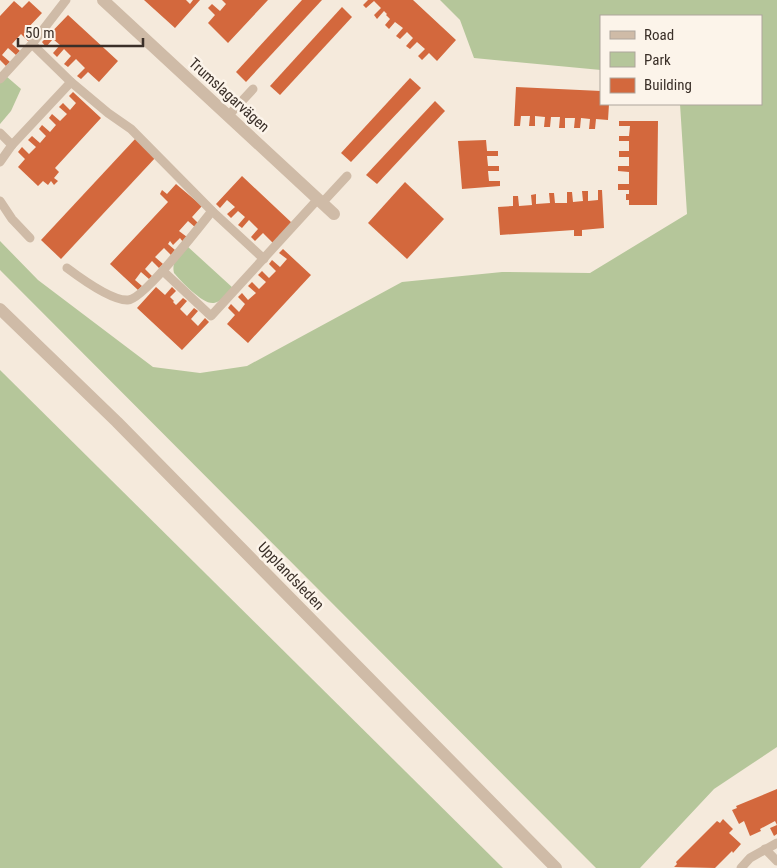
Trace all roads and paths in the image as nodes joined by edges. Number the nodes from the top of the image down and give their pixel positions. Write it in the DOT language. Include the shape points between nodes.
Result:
graph roads {
  1 [pos="66,0"];
  2 [pos="103,0"];
  3 [pos="32,44"];
  4 [pos="0,79"];
  5 [pos="71,82"];
  6 [pos="253,89"];
  7 [pos="228,116"];
  8 [pos="0,134"];
  9 [pos="12,145"];
  10 [pos="0,162"];
  11 [pos="347,176"];
  12 [pos="0,201"];
  13 [pos="320,201"];
  14 [pos="212,211"];
  15 [pos="334,214"];
  16 [pos="30,238"];
  17 [pos="264,259"];
  18 [pos="67,268"];
  19 [pos="163,271"];
  20 [pos="0,309"];
  21 [pos="777,843"];
  22 [pos="765,849"];
  23 [pos="777,861"];
  24 [pos="556,868"];
  25 [pos="741,868"];
  1 -- 3 [label="lane"];
  2 -- 7 [label="street, Trumslagarvägen"];
  3 -- 4 [label="lane"];
  3 -- 5 [label="lane"];
  5 -- 9 [label="lane"];
  5 -- 14 [label="lane" via="131,129"];
  6 -- 7 [label="lane"];
  7 -- 13 [label="street, Trumslagarvägen"];
  8 -- 9 [label="lane"];
  9 -- 10 [label="lane"];
  11 -- 13 [label="lane"];
  12 -- 16 [label="lane"];
  13 -- 15 [label="street, Trumslagarvägen"];
  13 -- 17 [label="lane"];
  14 -- 17 [label="lane"];
  14 -- 19 [label="lane"];
  17 -- 19 [label="lane" via="211,316"];
  18 -- 19 [label="lane" via="97,289 128,300 135,298"];
  20 -- 24 [label="street, Upplandsleden" via="116,422"];
  21 -- 22 [label="lane"];
  22 -- 23 [label="lane"];
  22 -- 25 [label="lane"];
}
